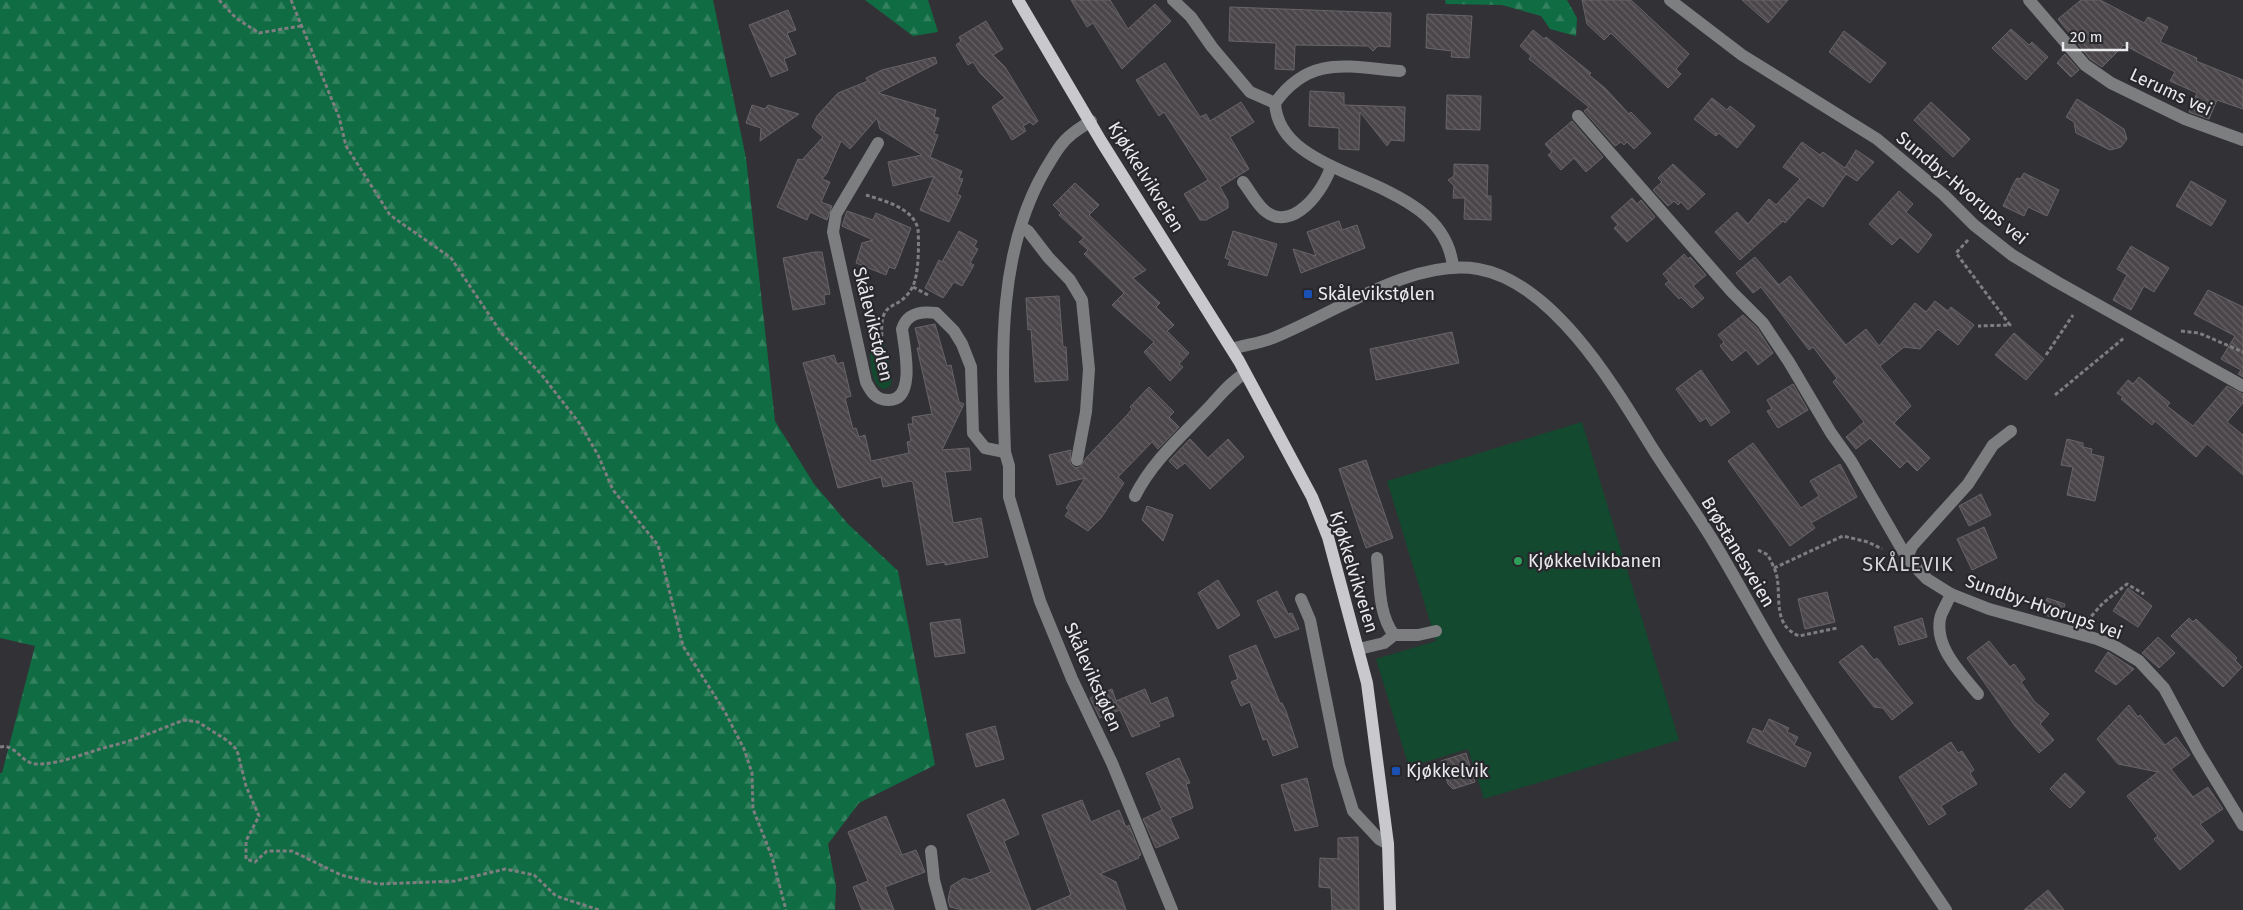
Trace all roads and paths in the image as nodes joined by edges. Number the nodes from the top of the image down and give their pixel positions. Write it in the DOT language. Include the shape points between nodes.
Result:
graph roads {
  1 [pos="219,0"];
  2 [pos="292,0"];
  3 [pos="1018,0"];
  4 [pos="1173,0"];
  5 [pos="1670,0"];
  6 [pos="2029,0"];
  7 [pos="301,26"];
  8 [pos="1400,70"];
  9 [pos="1276,103"];
  10 [pos="1578,116"];
  11 [pos="1091,121"];
  12 [pos="2243,140"];
  13 [pos="878,143"];
  14 [pos="1331,166"];
  15 [pos="1243,182"];
  16 [pos="849,191"];
  17 [pos="1021,227"];
  18 [pos="1978,228"];
  19 [pos="1453,267"];
  20 [pos="2073,315"];
  21 [pos="1978,326"];
  22 [pos="2138,327"];
  23 [pos="2180,331"];
  24 [pos="882,338"];
  25 [pos="1232,349"];
  26 [pos="2243,352"];
  27 [pos="2046,354"];
  28 [pos="1245,372"];
  29 [pos="2243,386"];
  30 [pos="2055,395"];
  31 [pos="2012,431"];
  32 [pos="1005,452"];
  33 [pos="1077,460"];
  34 [pos="1135,496"];
  35 [pos="1758,550"];
  36 [pos="1377,558"];
  37 [pos="1907,558"];
  38 [pos="1774,568"];
  39 [pos="1952,594"];
  40 [pos="2144,594"];
  41 [pos="1301,599"];
  42 [pos="1837,628"];
  43 [pos="1436,631"];
  44 [pos="2076,634"];
  45 [pos="1394,635"];
  46 [pos="1359,649"];
  47 [pos="1978,694"];
  48 [pos="0,748"];
  49 [pos="2243,825"];
  50 [pos="1388,844"];
  51 [pos="931,851"];
  52 [pos="599,910"];
  53 [pos="786,910"];
  54 [pos="942,910"];
  55 [pos="1172,910"];
  56 [pos="1390,910"];
  57 [pos="1946,910"];
  1 -- 7 [label="path" via="236,18 259,33"];
  2 -- 7 [label="path"];
  3 -- 11 [label="main road, Kjøkkelvikveien"];
  4 -- 9 [label="street" via="1191,17 1250,92"];
  5 -- 18 [label="street, Sundby-Hvorups vei" via="1742,55 1862,128 1901,158"];
  6 -- 12 [label="street, Lerums vei" via="2085,65 2111,83 2185,119"];
  7 -- 53 [label="path" via="338,117 346,146 390,215 451,258 502,334 542,374 580,424 613,490 658,545 682,646 725,712 744,749 752,773 753,809 775,866"];
  8 -- 9 [label="street" via="1315,69 1286,88"];
  9 -- 14 [label="street" via="1276,117 1284,132"];
  10 -- 37 [label="street, Sundby-Hvorups vei" via="1763,323 1851,461"];
  11 -- 17 [label="street, Skålevikstølen" via="1071,134 1058,149 1036,186"];
  11 -- 25 [label="main road, Kjøkkelvikveien"];
  13 -- 16 [label="street, Skålevikstølen"];
  14 -- 15 [label="street" via="1312,202 1301,211 1283,216 1265,211"];
  14 -- 19 [label="street" via="1391,193 1427,216 1448,243"];
  16 -- 24 [label="path" via="899,208 914,218 918,230 914,285 908,294 884,312 880,322"];
  16 -- 32 [label="street, Skålevikstølen" via="836,214 833,232 866,382 872,393 881,400 892,400 901,394 908,370 904,323 918,313 936,313 954,331 971,367 973,433 985,448"];
  17 -- 32 [label="street, Skålevikstølen" via="1005,321"];
  17 -- 33 [label="street" via="1070,280 1082,300 1089,369 1086,412"];
  18 -- 21 [label="path" via="1956,253 2010,325"];
  18 -- 22 [label="street, Sundby-Hvorups vei" via="2012,255"];
  19 -- 25 [label="street, Brøstanesveien" via="1415,275 1272,338"];
  19 -- 57 [label="street, Brøstanesveien" via="1479,269 1514,282 1558,319 1606,376 1711,538 1847,763"];
  20 -- 27 [label="path"];
  22 -- 29 [label="street, Sundby-Hvorups vei"];
  22 -- 30 [label="path"];
  23 -- 26 [label="path" via="2198,333"];
  25 -- 28 [label="main road, Kjøkkelvikveien"];
  28 -- 34 [label="street" via="1222,390 1214,403 1167,449"];
  28 -- 46 [label="main road, Kjøkkelvikveien" via="1322,521"];
  31 -- 37 [label="street" via="1993,445 1968,484 1912,546"];
  32 -- 55 [label="street, Skålevikstølen" via="1010,497 1040,601 1072,679 1112,762"];
  35 -- 38 [label="path" via="1768,555"];
  36 -- 45 [label="street, Kjøkkelvikveien" via="1384,616"];
  37 -- 38 [label="path" via="1843,536"];
  37 -- 39 [label="street, Sundby-Hvorups vei" via="1927,579"];
  38 -- 42 [label="path" via="1780,618 1785,628 1799,636"];
  39 -- 44 [label="street, Sundby-Hvorups vei" via="1988,609"];
  39 -- 47 [label="street, Sundby-Hvorups vei" via="1941,616 1939,634 1951,661"];
  40 -- 44 [label="path" via="2127,584 2103,603"];
  41 -- 50 [label="street" via="1310,620 1339,765 1353,811 1379,839"];
  43 -- 45 [label="street, Kjøkkelvikveien"];
  44 -- 49 [label="street, Sundby-Hvorups vei" via="2114,646 2138,661 2164,688"];
  45 -- 46 [label="street, Kjøkkelvikveien" via="1384,642"];
  46 -- 50 [label="main road, Kjøkkelvikveien" via="1380,772"];
  48 -- 52 [label="path" via="14,749 35,764 74,759 184,720 198,722 237,750 246,786 259,816 244,848 250,862 255,862 267,851 292,851 341,875 378,884 455,880 505,869 534,875 556,896"];
  50 -- 56 [label="main road, Kjøkkelvikveien"];
  51 -- 54 [label="street"];
}
